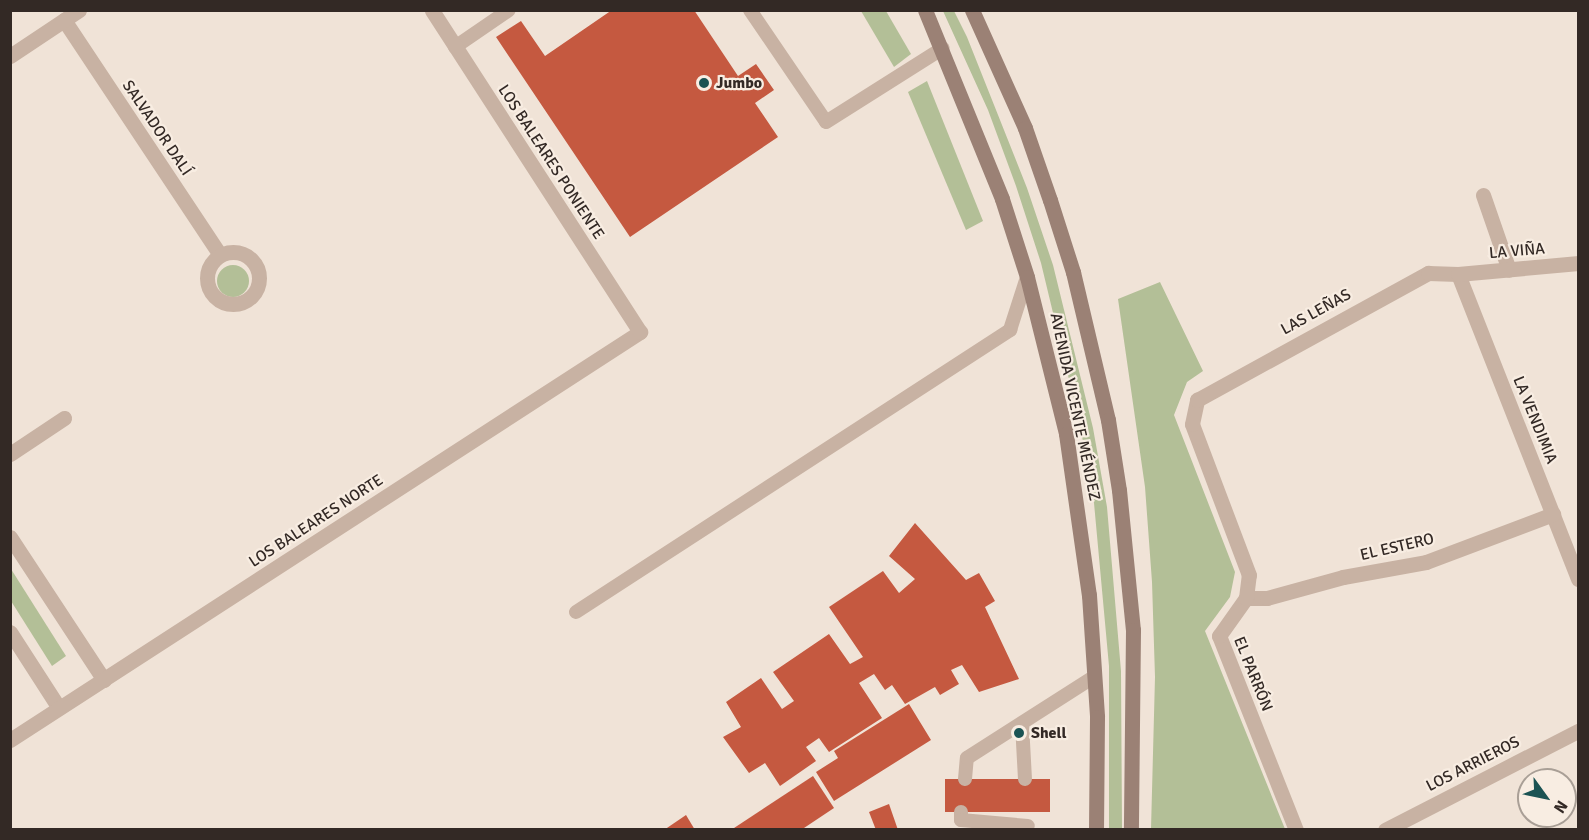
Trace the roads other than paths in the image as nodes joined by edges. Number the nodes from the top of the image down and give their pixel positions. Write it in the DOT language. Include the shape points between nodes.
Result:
graph roads {
  1 [pos="79,10"];
  2 [pos="432,10"];
  3 [pos="509,10"];
  4 [pos="750,10"];
  5 [pos="925,10"];
  6 [pos="972,10"];
  7 [pos="64,21"];
  8 [pos="455,47"];
  9 [pos="943,48"];
  10 [pos="10,56"];
  11 [pos="1483,195"];
  12 [pos="220,255"];
  13 [pos="1578,263"];
  14 [pos="1509,270"];
  15 [pos="1458,274"];
  16 [pos="1027,277"];
  17 [pos="640,332"];
  18 [pos="64,418"];
  19 [pos="10,454"];
  20 [pos="1553,514"];
  21 [pos="10,537"];
  22 [pos="1578,579"];
  23 [pos="1246,598"];
  24 [pos="576,612"];
  25 [pos="10,632"];
  26 [pos="1095,676"];
  27 [pos="104,680"];
  28 [pos="60,708"];
  29 [pos="1022,724"];
  30 [pos="1578,731"];
  31 [pos="10,740"];
  32 [pos="965,778"];
  33 [pos="1025,779"];
  34 [pos="961,812"];
  35 [pos="1029,822"];
  36 [pos="1096,830"];
  37 [pos="1131,830"];
  38 [pos="1296,830"];
  39 [pos="1385,830"];
  1 -- 7 [label="street"];
  2 -- 8 [label="street, LOS BALEARES PONIENTE"];
  3 -- 8 [label="lane"];
  4 -- 9 [label="lane" via="826,122"];
  5 -- 9 [label="main road, AVENIDA VICENTE MÉNDEZ"];
  6 -- 37 [label="main road, AVENIDA VICENTE MÉNDEZ" via="1024,128 1050,200 1073,272 1108,420 1133,630"];
  7 -- 10 [label="street"];
  7 -- 12 [label="street, SALVADOR DALÍ"];
  8 -- 17 [label="street, LOS BALEARES PONIENTE"];
  9 -- 16 [label="main road, AVENIDA VICENTE MÉNDEZ" via="1002,200"];
  11 -- 14 [label="street"];
  13 -- 14 [label="street, LA VIÑA"];
  14 -- 15 [label="street, LA VIÑA"];
  15 -- 20 [label="street, LA VENDIMIA"];
  15 -- 23 [label="street, LAS LEÑAS" via="1428,273 1405,282 1197,400 1192,424 1249,575"];
  16 -- 24 [label="lane" via="1010,330"];
  16 -- 26 [label="main road, AVENIDA VICENTE MÉNDEZ" via="1066,434 1089,595"];
  17 -- 27 [label="street, LOS BALEARES NORTE"];
  18 -- 19 [label="street"];
  20 -- 22 [label="street, LA VENDIMIA"];
  20 -- 23 [label="street, EL ESTERO" via="1426,562 1343,577 1267,598"];
  21 -- 27 [label="street"];
  23 -- 38 [label="street, EL PARRÓN" via="1219,636"];
  25 -- 28 [label="street"];
  26 -- 29 [label="lane"];
  26 -- 36 [label="main road, AVENIDA VICENTE MÉNDEZ"];
  27 -- 28 [label="street, LOS BALEARES NORTE"];
  28 -- 31 [label="street, LOS BALEARES NORTE"];
  29 -- 32 [label="lane" via="967,758"];
  29 -- 33 [label="lane"];
  30 -- 39 [label="street, LOS ARRIEROS"];
  34 -- 35 [label="lane" via="961,820"];
}
